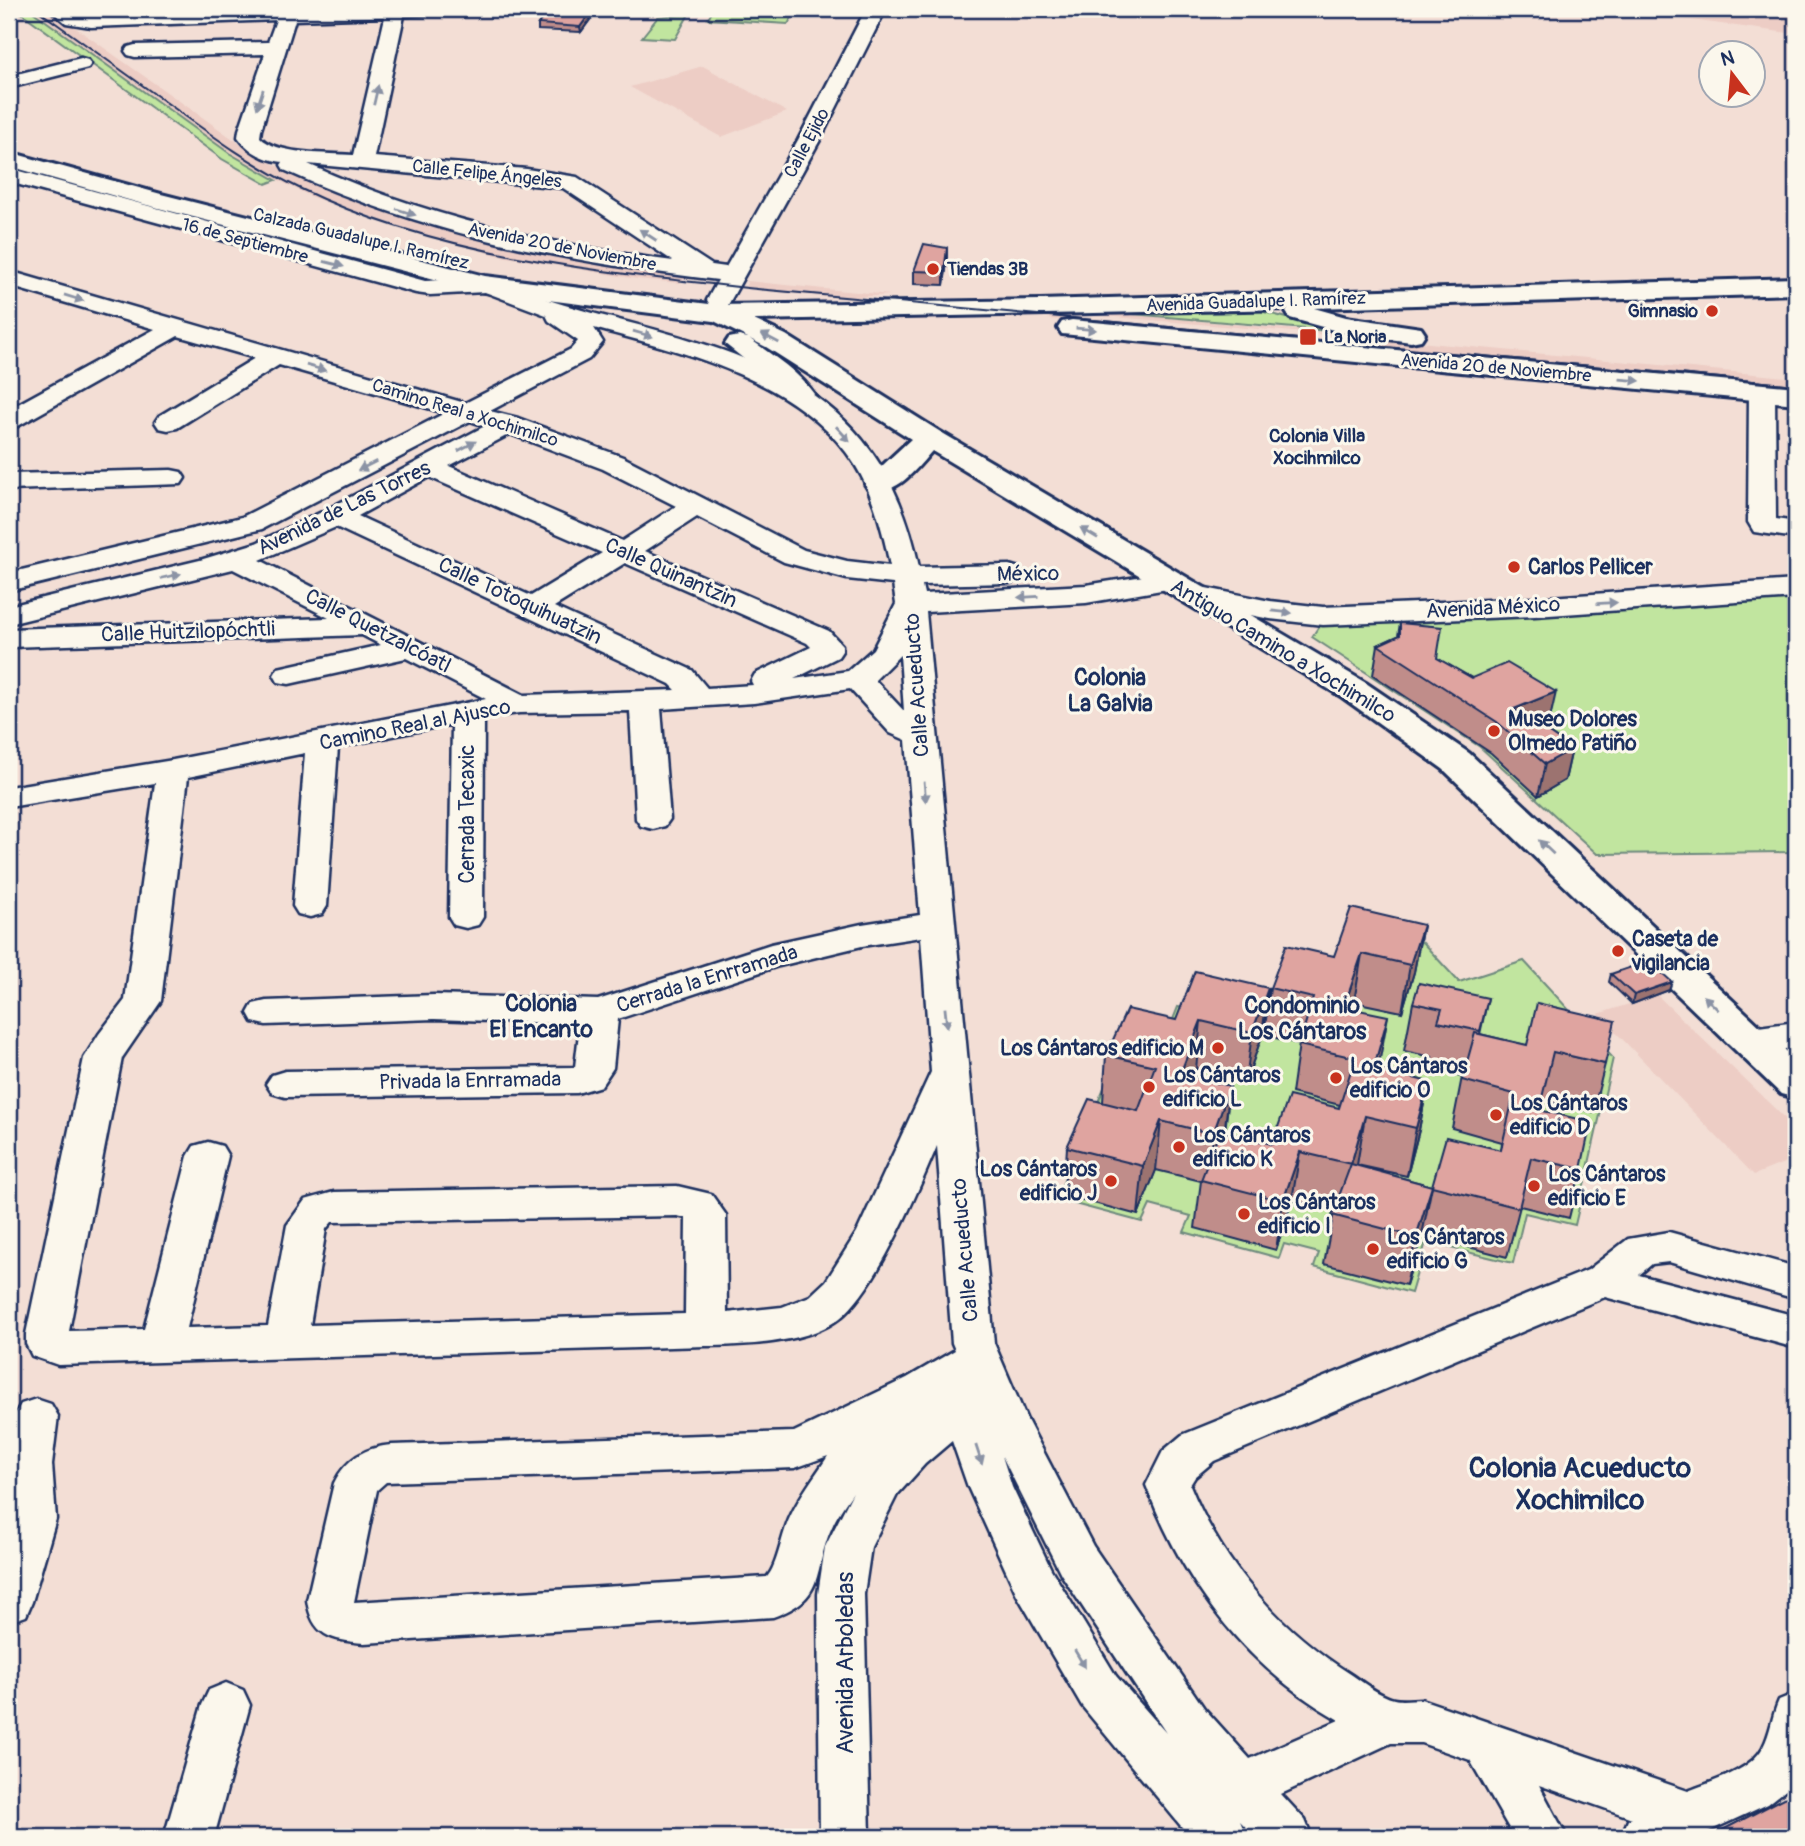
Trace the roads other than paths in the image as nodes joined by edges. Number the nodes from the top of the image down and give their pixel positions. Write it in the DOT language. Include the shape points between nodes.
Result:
graph roads {
  1 [pos="59,9"];
  2 [pos="443,9"];
  3 [pos="876,9"];
  4 [pos="395,10"];
  5 [pos="288,12"];
  6 [pos="208,13"];
  7 [pos="276,48"];
  8 [pos="135,51"];
  9 [pos="81,64"];
  10 [pos="9,82"];
  11 [pos="9,149"];
  12 [pos="276,155"];
  13 [pos="9,159"];
  14 [pos="362,162"];
  15 [pos="9,175"];
  16 [pos="706,272"];
  17 [pos="1796,274"];
  18 [pos="734,275"];
  19 [pos="9,278"];
  20 [pos="485,284"];
  21 [pos="1796,286"];
  22 [pos="1268,296"];
  23 [pos="1400,297"];
  24 [pos="544,307"];
  25 [pos="718,307"];
  26 [pos="946,310"];
  27 [pos="886,312"];
  28 [pos="175,328"];
  29 [pos="1390,332"];
  30 [pos="276,356"];
  31 [pos="1796,372"];
  32 [pos="803,377"];
  33 [pos="1762,393"];
  34 [pos="1796,396"];
  35 [pos="471,412"];
  36 [pos="9,421"];
  37 [pos="168,422"];
  38 [pos="509,424"];
  39 [pos="929,437"];
  40 [pos="428,467"];
  41 [pos="171,478"];
  42 [pos="9,482"];
  43 [pos="880,484"];
  44 [pos="695,506"];
  45 [pos="336,516"];
  46 [pos="1796,530"];
  47 [pos="624,552"];
  48 [pos="236,559"];
  49 [pos="102,560"];
  50 [pos="9,561"];
  51 [pos="58,570"];
  52 [pos="1170,581"];
  53 [pos="9,582"];
  54 [pos="129,586"];
  55 [pos="1796,589"];
  56 [pos="909,591"];
  57 [pos="83,597"];
  58 [pos="533,607"];
  59 [pos="9,615"];
  60 [pos="366,626"];
  61 [pos="9,638"];
  62 [pos="409,648"];
  63 [pos="289,675"];
  64 [pos="857,679"];
  65 [pos="754,694"];
  66 [pos="693,698"];
  67 [pos="645,701"];
  68 [pos="519,705"];
  69 [pos="467,711"];
  70 [pos="920,734"];
  71 [pos="322,742"];
  72 [pos="173,770"];
  73 [pos="9,797"];
  74 [pos="653,819"];
  75 [pos="310,906"];
  76 [pos="466,917"];
  77 [pos="936,924"];
  78 [pos="600,1012"];
  79 [pos="267,1013"];
  80 [pos="1796,1035"];
  81 [pos="1749,1039"];
  82 [pos="951,1072"];
  83 [pos="285,1084"];
  84 [pos="1796,1084"];
  85 [pos="208,1156"];
  86 [pos="1603,1280"];
  87 [pos="1796,1283"];
  88 [pos="706,1330"];
  89 [pos="1796,1332"];
  90 [pos="286,1341"];
  91 [pos="161,1346"];
  92 [pos="965,1376"];
  93 [pos="36,1416"];
  94 [pos="9,1602"];
  95 [pos="226,1705"];
  96 [pos="1796,1715"];
  97 [pos="1388,1721"];
  98 [pos="1487,1744"];
  99 [pos="1242,1787"];
  100 [pos="1689,1815"];
  101 [pos="189,1837"];
  102 [pos="845,1837"];
  103 [pos="1222,1837"];
  104 [pos="1287,1837"];
  105 [pos="1542,1837"];
  106 [pos="1646,1837"];
  1 -- 6 [label="street" via="73,19 91,21"];
  2 -- 4 [label="street"];
  3 -- 18 [label="street, Calle Ejido"];
  4 -- 5 [label="street"];
  14 -- 4 [label="street, one-way"];
  5 -- 6 [label="street"];
  5 -- 7 [label="street"];
  7 -- 8 [label="street"];
  7 -- 12 [label="street, Calle Felipe Ángeles, one-way" via="249,137"];
  9 -- 10 [label="street"];
  11 -- 25 [label="main road, Calzada Guadalupe I. Ramírez" via="248,213 484,267"];
  12 -- 14 [label="street, Calle Felipe Ángeles"];
  12 -- 16 [label="street, Avenida 20 de Noviembre, one-way" via="354,193 497,238"];
  13 -- 20 [label="main road, Calzada Guadalupe I. Ramírez"];
  16 -- 14 [label="street, Calle Felipe Ángeles, one-way" via="569,182 410,155"];
  15 -- 20 [label="street, 16 de Septiembre, one-way" via="424,288"];
  16 -- 18 [label="street, Avenida 20 de Noviembre"];
  17 -- 22 [label="main road, Avenida Guadalupe I. Ramírez"];
  18 -- 25 [label="street, Calle Ejido"];
  19 -- 28 [label="street, Camino Real a Xochimilco, one-way"];
  20 -- 24 [label="street, Calle Acueducto"];
  20 -- 25 [label="main road, Calzada Guadalupe I. Ramírez"];
  21 -- 23 [label="main road, Avenida Guadalupe I. Ramírez"];
  22 -- 23 [label="main road, Avenida Guadalupe I. Ramírez"];
  22 -- 25 [label="main road, Avenida Guadalupe I. Ramírez"];
  22 -- 26 [label="main road, Avenida Guadalupe I. Ramírez"];
  22 -- 29 [label="main road, Avenida 20 de Noviembre" via="1313,317"];
  23 -- 29 [label="main road" via="1389,314"];
  24 -- 32 [label="street, Calle Acueducto, one-way" via="744,368"];
  24 -- 35 [label="street, Avenida de Las Torres" via="588,335 589,347"];
  25 -- 27 [label="main road, Avenida Guadalupe I. Ramírez"];
  25 -- 32 [label="main road, Antiguo Camino a Xochimilco" via="776,341"];
  26 -- 27 [label="main road, Avenida Guadalupe I. Ramírez"];
  26 -- 33 [label="main road, Avenida 20 de Noviembre, one-way" via="996,321"];
  27 -- 32 [label="main road" via="833,323 813,337 803,349"];
  28 -- 30 [label="street, Camino Real a Xochimilco"];
  28 -- 36 [label="street"];
  29 -- 31 [label="main road, Avenida 20 de Noviembre"];
  30 -- 35 [label="street, Camino Real a Xochimilco, one-way"];
  30 -- 37 [label="street"];
  32 -- 39 [label="main road, Antiguo Camino a Xochimilco"];
  32 -- 43 [label="street, Calle Acueducto, one-way"];
  33 -- 34 [label="main road, Avenida 20 de Noviembre"];
  33 -- 46 [label="street" via="1762,522 1774,529"];
  35 -- 38 [label="street, Camino Real a Xochimilco"];
  35 -- 49 [label="street, Avenida de Las Torres, one-way" via="252,523"];
  40 -- 38 [label="street, Avenida de Las Torres, one-way"];
  38 -- 44 [label="street, Camino Real a Xochimilco" via="613,463"];
  39 -- 43 [label="main road"];
  52 -- 39 [label="main road, Antiguo Camino a Xochimilco, one-way"];
  40 -- 45 [label="street, Avenida de Las Torres"];
  40 -- 47 [label="street, Calle Quinantzin"];
  41 -- 42 [label="street"];
  43 -- 56 [label="street, Calle Acueducto" via="900,544"];
  44 -- 47 [label="street"];
  44 -- 56 [label="street, Camino Real a Xochimilco" via="814,564"];
  45 -- 48 [label="street, Avenida de Las Torres" via="266,550"];
  45 -- 58 [label="street, Calle Totoquihuatzin"];
  47 -- 58 [label="street"];
  47 -- 65 [label="street, Calle Quinantzin" via="818,637 827,645 827,651 762,683"];
  54 -- 48 [label="street, Avenida de Las Torres, one-way"];
  48 -- 60 [label="street, Calle Quetzalcóatl"];
  49 -- 50 [label="street"];
  49 -- 51 [label="street, Avenida de Las Torres"];
  49 -- 54 [label="street" via="126,569"];
  51 -- 53 [label="street, Avenida de Las Torres"];
  51 -- 57 [label="street" via="56,582"];
  52 -- 55 [label="street, Avenida México, one-way" via="1270,610 1323,616"];
  52 -- 56 [label="street, Camino Real a Xochimilco" via="1086,594"];
  81 -- 52 [label="main road, Antiguo Camino a Xochimilco, one-way" via="1456,761 1354,690"];
  54 -- 57 [label="street, Avenida de Las Torres"];
  56 -- 64 [label="street" via="886,654"];
  56 -- 70 [label="street, Calle Acueducto"];
  57 -- 59 [label="street, Avenida de Las Torres"];
  58 -- 66 [label="street, Calle Totoquihuatzin" via="681,677 691,687"];
  60 -- 61 [label="street, Calle Huitzilopóchtli"];
  60 -- 62 [label="street, Calle Quetzalcóatl"];
  62 -- 63 [label="street"];
  62 -- 68 [label="street, Calle Quetzalcóatl"];
  64 -- 65 [label="street, Camino Real al Ajusco"];
  64 -- 70 [label="street" via="901,726"];
  65 -- 66 [label="street, Camino Real al Ajusco"];
  66 -- 67 [label="street, Camino Real al Ajusco"];
  67 -- 68 [label="street, Camino Real al Ajusco"];
  67 -- 74 [label="street"];
  68 -- 69 [label="street, Camino Real al Ajusco"];
  69 -- 71 [label="street, Camino Real al Ajusco"];
  69 -- 76 [label="street, Cerrada Tecaxic"];
  70 -- 77 [label="street, Calle Acueducto, one-way"];
  71 -- 72 [label="street, Camino Real al Ajusco"];
  71 -- 75 [label="street"];
  72 -- 73 [label="street, Camino Real al Ajusco"];
  72 -- 91 [label="street" via="144,1001 110,1042 103,1058 47,1334 47,1344 58,1348"];
  77 -- 78 [label="street, Cerrada la Enrramada" via="862,934 771,956"];
  77 -- 82 [label="street, Calle Acueducto, one-way"];
  78 -- 79 [label="street, Cerrada la Enrramada" via="434,1007"];
  78 -- 83 [label="street, Privada la Enrramada" via="594,1068 588,1077 577,1080"];
  80 -- 81 [label="street"];
  81 -- 84 [label="main road, Antiguo Camino a Xochimilco"];
  82 -- 88 [label="street" via="876,1234 852,1276 828,1305 799,1320"];
  82 -- 92 [label="street, Calle Acueducto"];
  85 -- 91 [label="street"];
  86 -- 87 [label="street" via="1642,1250 1668,1247"];
  86 -- 89 [label="street"];
  86 -- 97 [label="street" via="1198,1448 1179,1464 1168,1485 1196,1548 1233,1600 1313,1679"];
  88 -- 90 [label="street"];
  88 -- 90 [label="street" via="706,1215 697,1203 334,1207 320,1210 307,1225"];
  90 -- 91 [label="street"];
  92 -- 92 [label="street" via="922,1390 795,1450 409,1462 368,1468 356,1483 330,1600 332,1613 343,1621 364,1623 774,1597 794,1580 811,1520 847,1464 883,1432"];
  92 -- 99 [label="street, Calle Acueducto" via="1006,1420 1077,1560 1187,1724"];
  92 -- 102 [label="street, Avenida Arboledas" via="881,1482 848,1547 841,1594"];
  92 -- 103 [label="street, Calle Acueducto, one-way" via="990,1487 1033,1581 1099,1691"];
  93 -- 94 [label="street" via="30,1464 33,1519"];
  95 -- 101 [label="street"];
  96 -- 100 [label="street" via="1789,1747 1778,1768"];
  97 -- 98 [label="street" via="1421,1721"];
  97 -- 99 [label="street"];
  98 -- 100 [label="street"];
  98 -- 105 [label="street"];
  99 -- 104 [label="street, Calle Acueducto"];
  100 -- 106 [label="street"];
}
